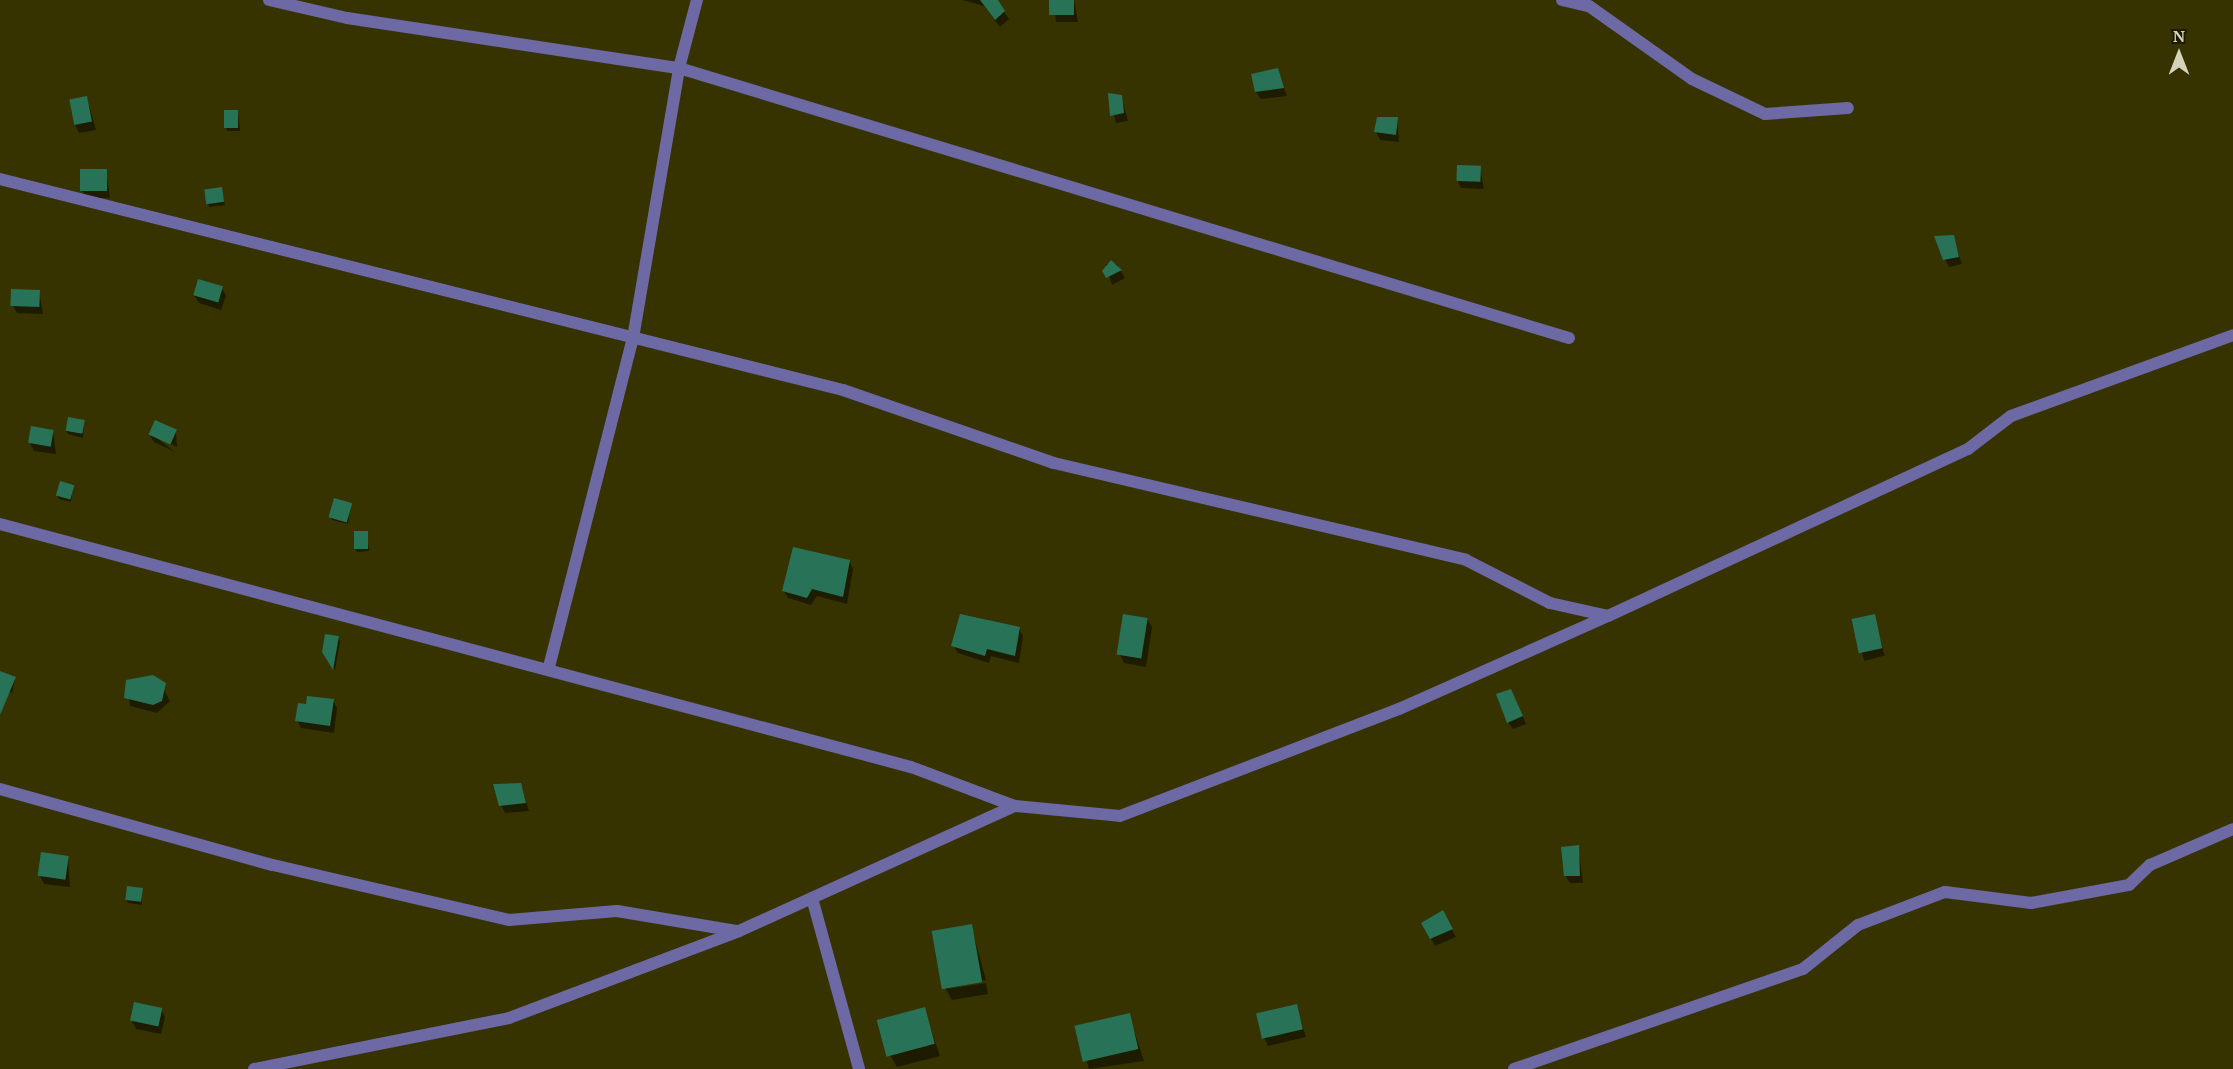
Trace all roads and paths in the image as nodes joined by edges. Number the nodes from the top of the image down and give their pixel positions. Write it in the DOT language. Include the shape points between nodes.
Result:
graph roads {
  1 [pos="269,0"];
  2 [pos="697,0"];
  3 [pos="1562,0"];
  4 [pos="679,68"];
  5 [pos="1848,108"];
  6 [pos="0,179"];
  7 [pos="2233,335"];
  8 [pos="633,338"];
  9 [pos="1569,338"];
  10 [pos="0,524"];
  11 [pos="1608,616"];
  12 [pos="549,667"];
  13 [pos="0,789"];
  14 [pos="1015,806"];
  15 [pos="2233,829"];
  16 [pos="812,898"];
  17 [pos="739,931"];
  18 [pos="254,1069"];
  19 [pos="859,1069"];
  20 [pos="1514,1069"];
  1 -- 4 [label="street" via="347,18"];
  2 -- 4 [label="street"];
  3 -- 5 [label="street" via="1589,6 1692,79 1765,114"];
  4 -- 8 [label="street"];
  4 -- 9 [label="street"];
  6 -- 8 [label="street"];
  7 -- 11 [label="street" via="2011,416 1968,448"];
  8 -- 11 [label="street" via="843,390 1054,463 1466,561 1550,603"];
  8 -- 12 [label="street"];
  10 -- 12 [label="street"];
  11 -- 14 [label="street" via="1400,709 1120,816"];
  12 -- 14 [label="street" via="912,767"];
  13 -- 17 [label="street" via="273,865 509,920 617,911"];
  14 -- 16 [label="street"];
  15 -- 20 [label="street" via="2150,865 2129,885 2031,903 1945,892 1858,925 1803,969"];
  16 -- 17 [label="street"];
  16 -- 19 [label="street"];
  17 -- 18 [label="street" via="509,1018"];
}
